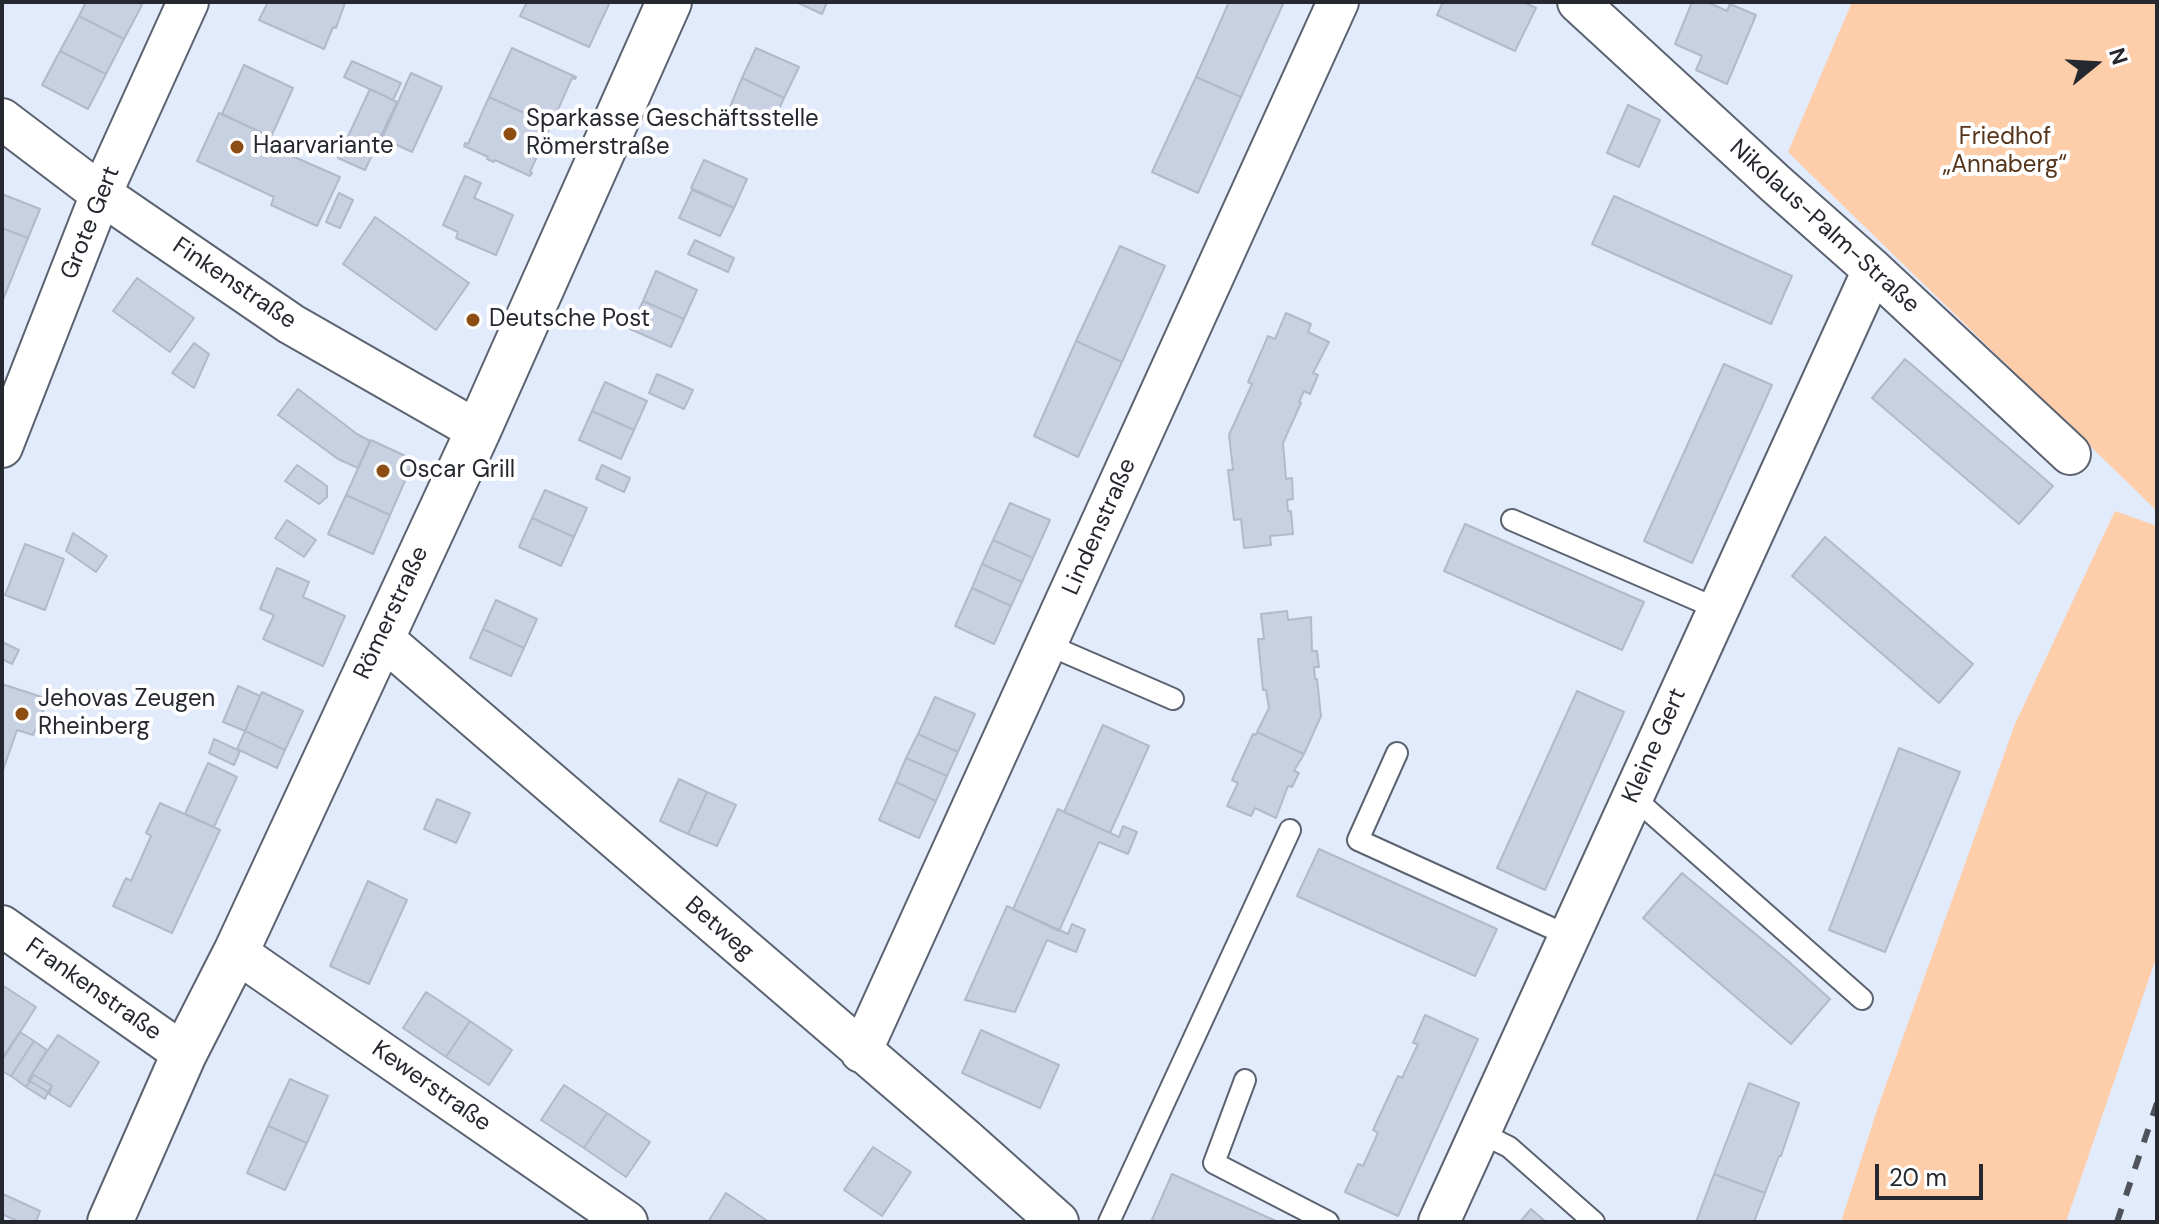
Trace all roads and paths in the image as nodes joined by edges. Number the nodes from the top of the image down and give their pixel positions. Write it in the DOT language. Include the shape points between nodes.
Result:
graph roads {
  1 [pos="188,2"];
  2 [pos="669,2"];
  3 [pos="1338,2"];
  4 [pos="1594,7"];
  5 [pos="2,119"];
  6 [pos="101,194"];
  7 [pos="1873,270"];
  8 [pos="478,431"];
  9 [pos="2,447"];
  10 [pos="2070,454"];
  11 [pos="1512,520"];
  12 [pos="1718,609"];
  13 [pos="381,637"];
  14 [pos="1046,644"];
  15 [pos="1173,699"];
  16 [pos="1397,753"];
  17 [pos="1632,796"];
  18 [pos="1290,830"];
  19 [pos="2,926"];
  20 [pos="1569,936"];
  21 [pos="236,952"];
  22 [pos="1862,999"];
  23 [pos="861,1052"];
  24 [pos="184,1054"];
  25 [pos="1245,1080"];
  26 [pos="1479,1132"];
  27 [pos="110,1222"];
  28 [pos="627,1222"];
  29 [pos="1058,1222"];
  30 [pos="1109,1222"];
  31 [pos="1328,1222"];
  32 [pos="1439,1222"];
  33 [pos="1594,1222"];
  1 -- 6 [label="street, Grote Gert"];
  2 -- 8 [label="street, Römerstraße"];
  3 -- 14 [label="street, Lindenstraße"];
  4 -- 7 [label="street, Nikolaus-Palm-Straße" via="1766,175"];
  5 -- 6 [label="street, Finkenstraße"];
  6 -- 8 [label="street, Finkenstraße" via="291,324"];
  6 -- 9 [label="street, Grote Gert"];
  7 -- 10 [label="street, Nikolaus-Palm-Straße"];
  7 -- 12 [label="street, Kleine Gert"];
  8 -- 13 [label="street, Römerstraße"];
  11 -- 12 [label="lane"];
  12 -- 17 [label="street, Kleine Gert"];
  13 -- 21 [label="street, Römerstraße"];
  13 -- 23 [label="street, Betweg"];
  14 -- 15 [label="lane"];
  14 -- 23 [label="street, Lindenstraße"];
  16 -- 20 [label="lane" via="1358,840"];
  17 -- 20 [label="street, Kleine Gert"];
  17 -- 22 [label="lane"];
  18 -- 30 [label="lane"];
  19 -- 24 [label="street, Frankenstraße"];
  20 -- 26 [label="street, Kleine Gert"];
  21 -- 24 [label="street, Römerstraße"];
  21 -- 28 [label="street, Kewerstraße"];
  23 -- 29 [label="street, Betweg"];
  24 -- 27 [label="street, Römerstraße"];
  25 -- 31 [label="lane" via="1214,1163"];
  26 -- 32 [label="street, Kleine Gert"];
  26 -- 33 [label="lane" via="1509,1147"];
}
